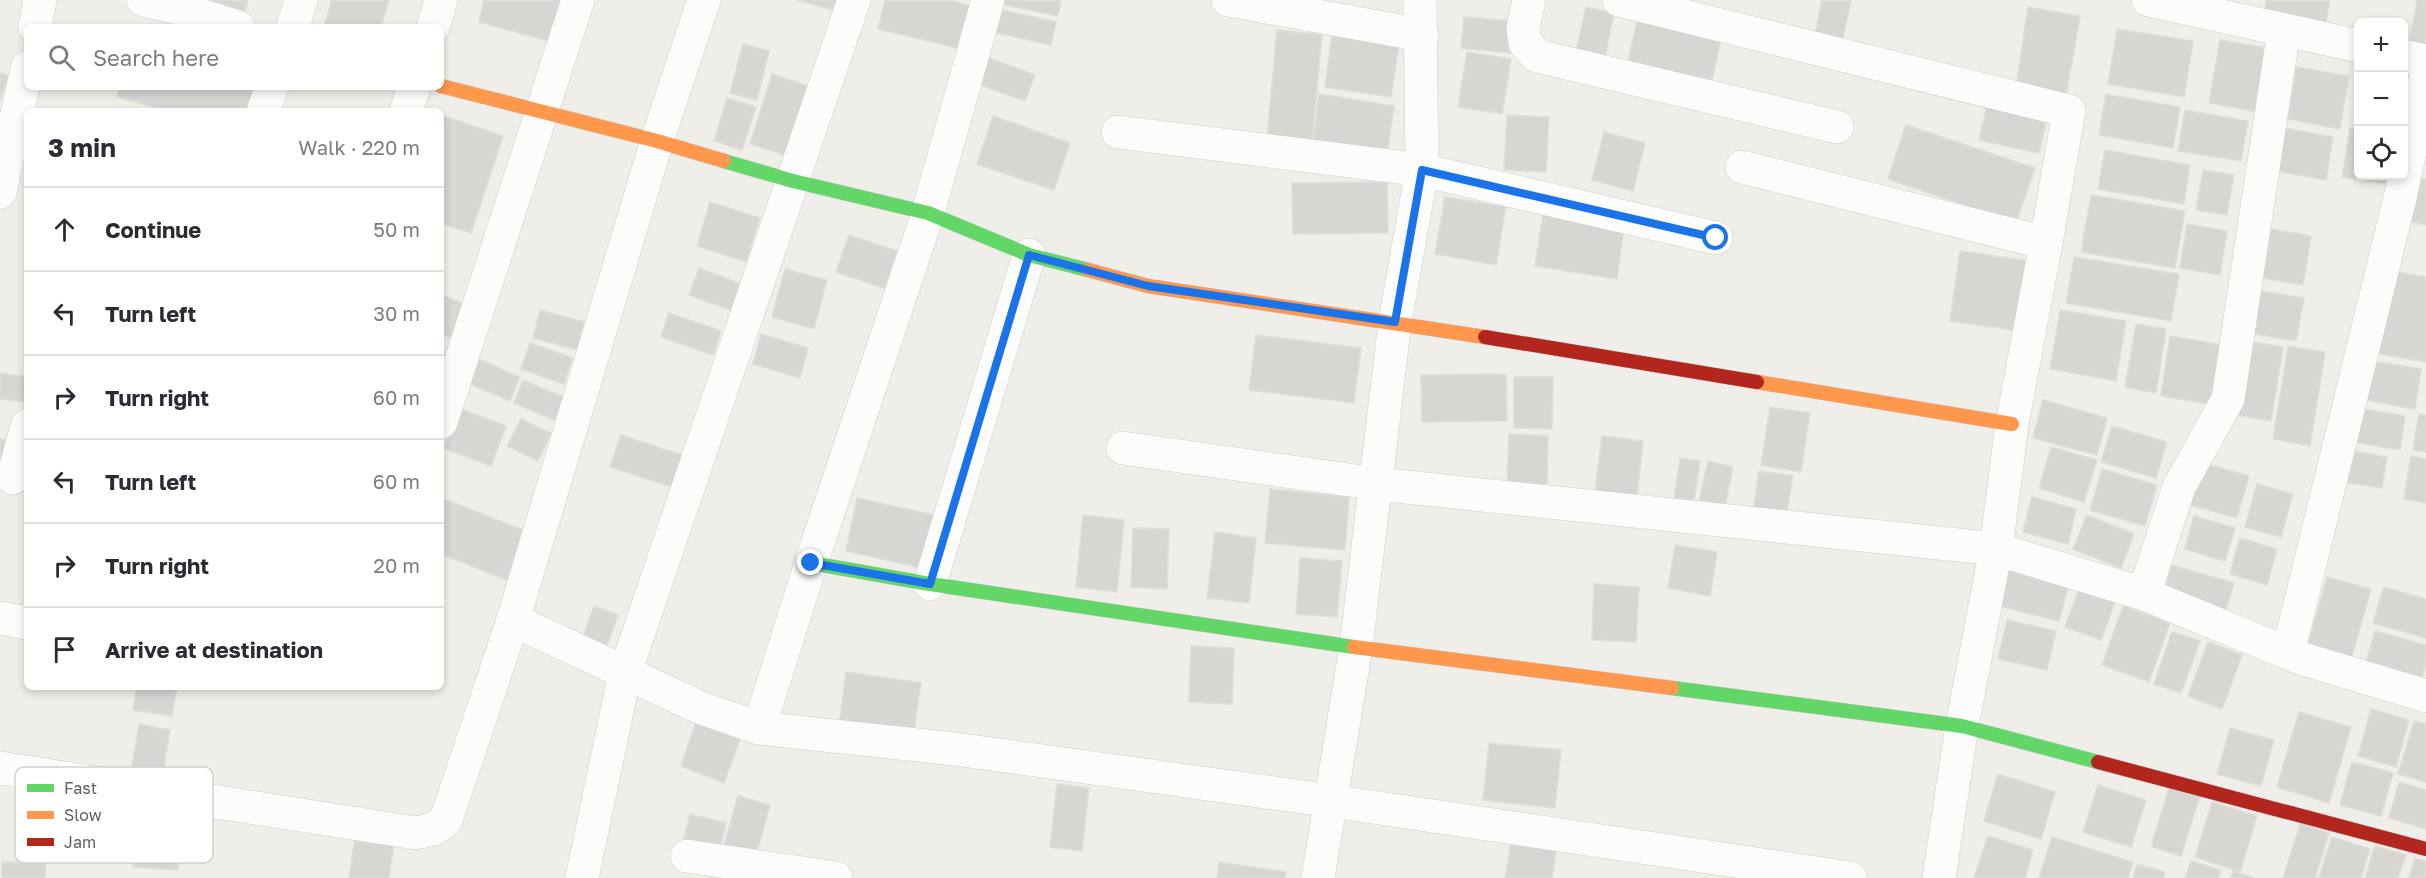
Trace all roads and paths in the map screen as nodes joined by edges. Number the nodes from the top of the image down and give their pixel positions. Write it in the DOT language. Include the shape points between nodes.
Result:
graph roads {
  1 [pos="40,0"];
  2 [pos="143,0"];
  3 [pos="301,0"];
  4 [pos="441,0"];
  5 [pos="578,0"];
  6 [pos="704,0"];
  7 [pos="854,0"];
  8 [pos="988,0"];
  9 [pos="1228,0"];
  10 [pos="1420,0"];
  11 [pos="1529,0"];
  12 [pos="1619,0"];
  13 [pos="2148,0"];
  14 [pos="179,4"];
  15 [pos="36,24"];
  16 [pos="230,24"];
  17 [pos="294,24"];
  18 [pos="434,24"];
  19 [pos="2284,30"];
  20 [pos="1422,35"];
  21 [pos="2354,45"];
  22 [pos="2408,57"];
  23 [pos="2426,61"];
  24 [pos="2426,74"];
  25 [pos="444,88"];
  26 [pos="25,90"];
  27 [pos="271,90"];
  28 [pos="413,90"];
  29 [pos="264,108"];
  30 [pos="407,108"];
  31 [pos="542,114"];
  32 [pos="22,121"];
  33 [pos="1837,127"];
  34 [pos="1119,132"];
  35 [pos="657,141"];
  36 [pos="1742,167"];
  37 [pos="1422,170"];
  38 [pos="793,181"];
  39 [pos="0,192"];
  40 [pos="928,213"];
  41 [pos="1716,238"];
  42 [pos="2046,243"];
  43 [pos="1029,255"];
  44 [pos="1395,322"];
  45 [pos="444,413"];
  46 [pos="2012,424"];
  47 [pos="24,437"];
  48 [pos="1123,448"];
  49 [pos="13,478"];
  50 [pos="1377,484"];
  51 [pos="1995,549"];
  52 [pos="811,563"];
  53 [pos="930,584"];
  54 [pos="2144,594"];
  55 [pos="0,618"];
  56 [pos="513,620"];
  57 [pos="24,622"];
  58 [pos="1356,647"];
  59 [pos="2288,653"];
  60 [pos="625,673"];
  61 [pos="2426,696"];
  62 [pos="1962,726"];
  63 [pos="759,728"];
  64 [pos="0,768"];
  65 [pos="15,770"];
  66 [pos="213,801"];
  67 [pos="1332,801"];
  68 [pos="2426,849"];
  69 [pos="700,864"];
  70 [pos="820,877"];
  71 [pos="582,878"];
  72 [pos="1318,878"];
  73 [pos="1850,878"];
  74 [pos="1939,878"];
  1 -- 15 [label="street"];
  2 -- 14 [label="street"];
  3 -- 17 [label="street"];
  4 -- 18 [label="street"];
  5 -- 31 [label="street"];
  6 -- 35 [label="street"];
  7 -- 38 [label="street"];
  8 -- 40 [label="street"];
  9 -- 20 [label="street"];
  10 -- 20 [label="street"];
  11 -- 33 [label="street" via="1523,28 1525,43 1537,56"];
  12 -- 42 [label="street" via="2069,111"];
  13 -- 19 [label="street"];
  14 -- 16 [label="street"];
  19 -- 21 [label="street"];
  19 -- 54 [label="street" via="2228,399 2179,487"];
  20 -- 37 [label="street"];
  22 -- 23 [label="street"];
  24 -- 59 [label="street" via="2397,209"];
  25 -- 31 [label="street"];
  26 -- 32 [label="street"];
  27 -- 29 [label="street"];
  28 -- 30 [label="street"];
  31 -- 35 [label="street"];
  31 -- 45 [label="street"];
  32 -- 39 [label="street"];
  34 -- 37 [label="street"];
  35 -- 38 [label="street"];
  35 -- 56 [label="street"];
  36 -- 42 [label="street"];
  37 -- 41 [label="street"];
  37 -- 44 [label="street"];
  38 -- 40 [label="street"];
  38 -- 60 [label="street"];
  40 -- 43 [label="street"];
  40 -- 52 [label="street"];
  42 -- 46 [label="street"];
  43 -- 44 [label="street" via="1148,286"];
  43 -- 53 [label="street"];
  44 -- 46 [label="street"];
  44 -- 50 [label="street"];
  46 -- 51 [label="street"];
  47 -- 49 [label="street"];
  48 -- 50 [label="street"];
  50 -- 51 [label="street"];
  50 -- 58 [label="street"];
  51 -- 54 [label="street"];
  51 -- 62 [label="street"];
  52 -- 53 [label="street"];
  52 -- 63 [label="street"];
  53 -- 58 [label="street"];
  54 -- 59 [label="street"];
  55 -- 57 [label="street"];
  56 -- 60 [label="street"];
  56 -- 66 [label="street" via="446,820 434,829 416,833"];
  58 -- 62 [label="street"];
  58 -- 67 [label="street"];
  59 -- 61 [label="street"];
  60 -- 63 [label="street" via="701,708"];
  60 -- 71 [label="street"];
  62 -- 68 [label="street"];
  62 -- 74 [label="street"];
  63 -- 67 [label="street" via="955,749"];
  64 -- 65 [label="street"];
  67 -- 72 [label="street"];
  67 -- 73 [label="street"];
  69 -- 70 [label="street"];
}
